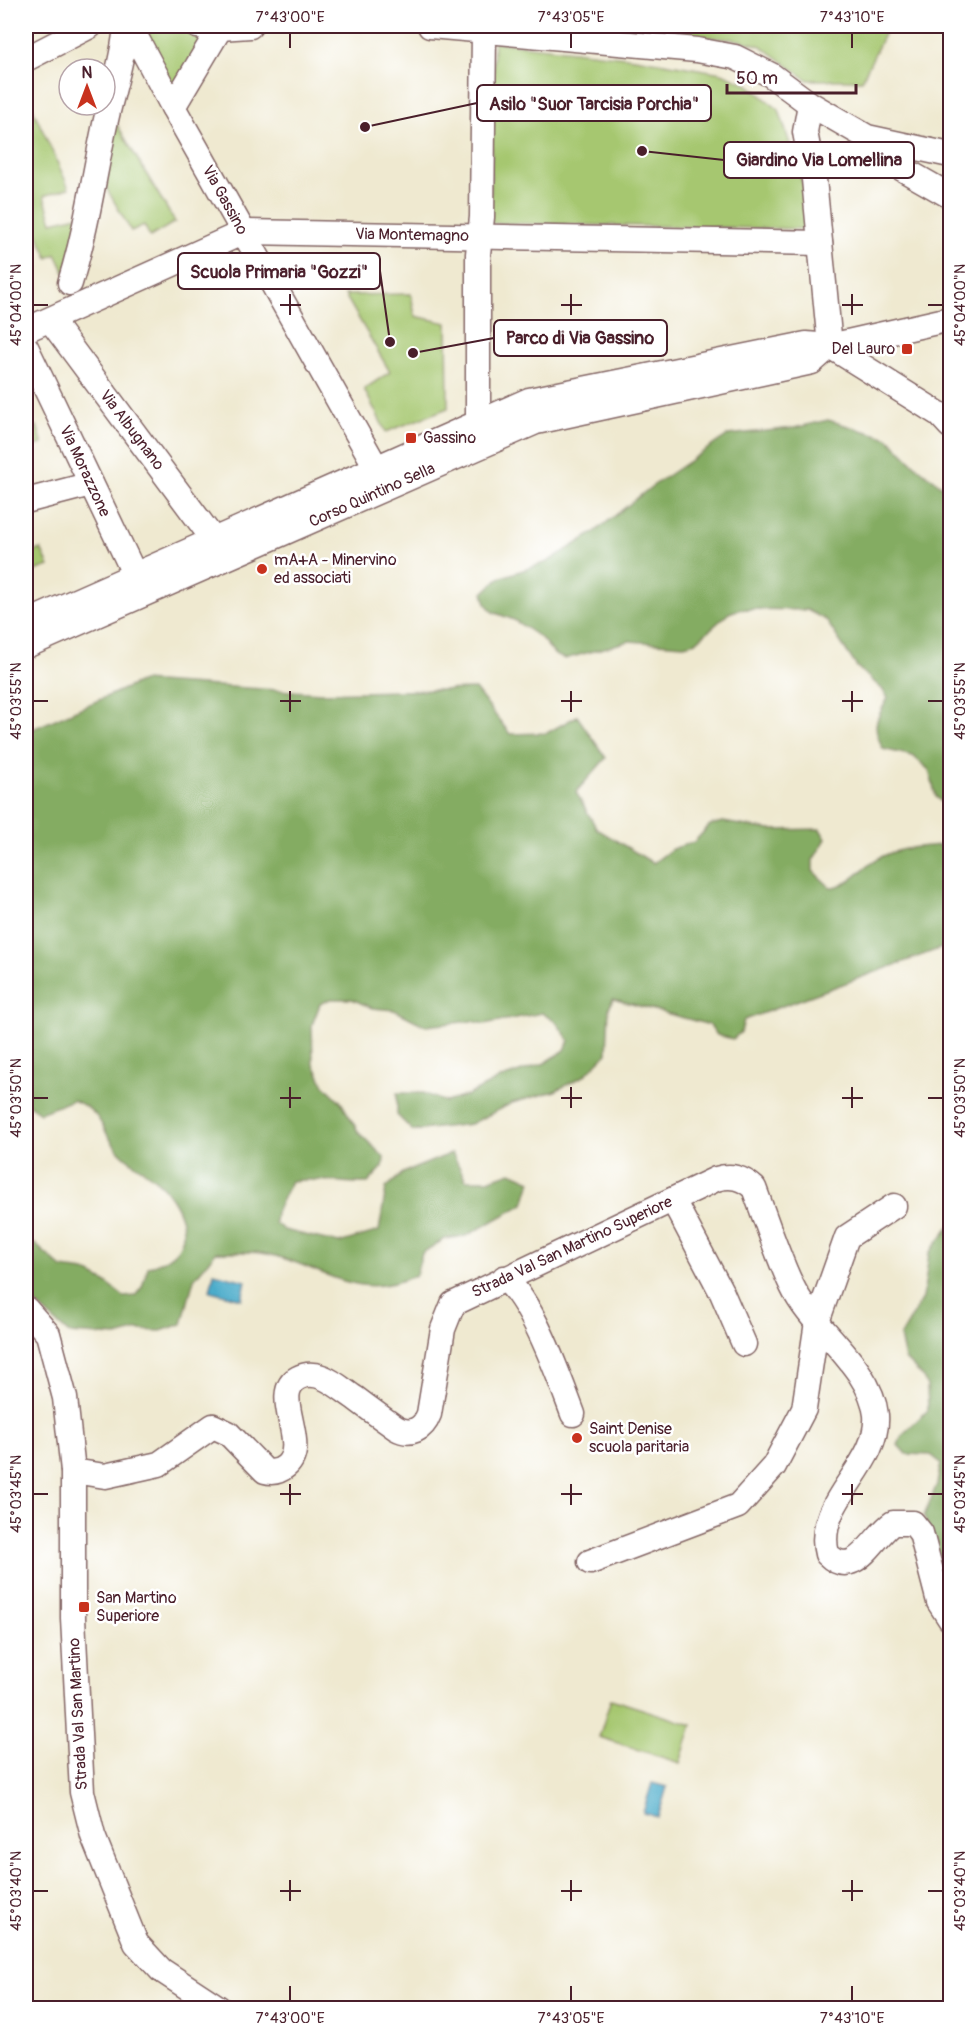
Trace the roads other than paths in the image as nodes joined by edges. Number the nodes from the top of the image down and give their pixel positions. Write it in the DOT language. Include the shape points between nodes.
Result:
graph roads {
  1 [pos="90,26"];
  2 [pos="126,26"];
  3 [pos="130,26"];
  4 [pos="250,26"];
  5 [pos="430,26"];
  6 [pos="208,27"];
  7 [pos="484,30"];
  8 [pos="26,58"];
  9 [pos="810,104"];
  10 [pos="173,107"];
  11 [pos="867,137"];
  12 [pos="951,156"];
  13 [pos="951,196"];
  14 [pos="244,232"];
  15 [pos="480,236"];
  16 [pos="820,243"];
  17 [pos="70,283"];
  18 [pos="951,319"];
  19 [pos="51,321"];
  20 [pos="26,330"];
  21 [pos="26,346"];
  22 [pos="830,346"];
  23 [pos="478,421"];
  24 [pos="951,426"];
  25 [pos="376,467"];
  26 [pos="91,484"];
  27 [pos="26,501"];
  28 [pos="213,539"];
  29 [pos="140,585"];
  30 [pos="26,623"];
  31 [pos="26,646"];
  32 [pos="673,1200"];
  33 [pos="894,1206"];
  34 [pos="504,1278"];
  35 [pos="26,1309"];
  36 [pos="817,1322"];
  37 [pos="744,1344"];
  38 [pos="573,1414"];
  39 [pos="73,1471"];
  40 [pos="590,1562"];
  41 [pos="951,1619"];
  42 [pos="219,2008"];
  1 -- 8 [label="street"];
  2 -- 17 [label="street" via="93,196"];
  3 -- 10 [label="street, Via Gassino"];
  4 -- 6 [label="street"];
  5 -- 7 [label="street"];
  6 -- 10 [label="street"];
  7 -- 9 [label="street" via="735,57 771,75"];
  7 -- 15 [label="street"];
  9 -- 11 [label="street"];
  9 -- 16 [label="street" via="805,132"];
  10 -- 14 [label="street, Via Gassino"];
  11 -- 12 [label="street"];
  11 -- 13 [label="street" via="901,168"];
  14 -- 15 [label="street, Via Montemagno"];
  14 -- 19 [label="street, Via Montemagno"];
  14 -- 25 [label="street, Via Gassino"];
  15 -- 16 [label="street, Via Montemagno"];
  15 -- 23 [label="street"];
  16 -- 22 [label="street"];
  18 -- 22 [label="street, Corso Quintino Sella"];
  19 -- 20 [label="street, Via Montemagno"];
  19 -- 28 [label="street, Via Albugnano"];
  21 -- 26 [label="street, Via Morazzone"];
  22 -- 23 [label="street, Corso Quintino Sella" via="806,344 529,400"];
  22 -- 24 [label="street" via="939,414"];
  22 -- 29 [label="street, Corso Quintino Sella" via="812,362 536,422"];
  23 -- 25 [label="street, Corso Quintino Sella"];
  25 -- 28 [label="street, Corso Quintino Sella"];
  26 -- 27 [label="street"];
  26 -- 29 [label="street, Via Morazzone"];
  28 -- 29 [label="street, Corso Quintino Sella"];
  29 -- 30 [label="street, Corso Quintino Sella"];
  29 -- 31 [label="street, Corso Quintino Sella"];
  32 -- 34 [label="street, Strada Val San Martino Superiore"];
  32 -- 36 [label="street, Strada Val San Martino Superiore" via="716,1179 727,1176 746,1180 754,1188 792,1288"];
  32 -- 37 [label="street"];
  33 -- 36 [label="street" via="847,1237"];
  34 -- 38 [label="street" via="520,1296"];
  34 -- 39 [label="street, Strada Val San Martino Superiore" via="453,1304 443,1329 429,1414 415,1431 396,1428 328,1379 305,1374 293,1380 288,1390 294,1449 282,1469 264,1471 228,1433 213,1426 159,1464 105,1476"];
  35 -- 39 [label="street, Strada Val San Martino" via="48,1334 54,1349 65,1398"];
  36 -- 40 [label="street" via="804,1409 774,1466 738,1506"];
  36 -- 41 [label="street, Strada Val San Martino Superiore" via="868,1388 876,1417 869,1449 828,1521 827,1554 837,1562 853,1562 886,1527 913,1523 921,1533 939,1602"];
  39 -- 42 [label="street, Strada Val San Martino" via="73,1618 82,1792 93,1836 136,1943 161,1970"];
}
